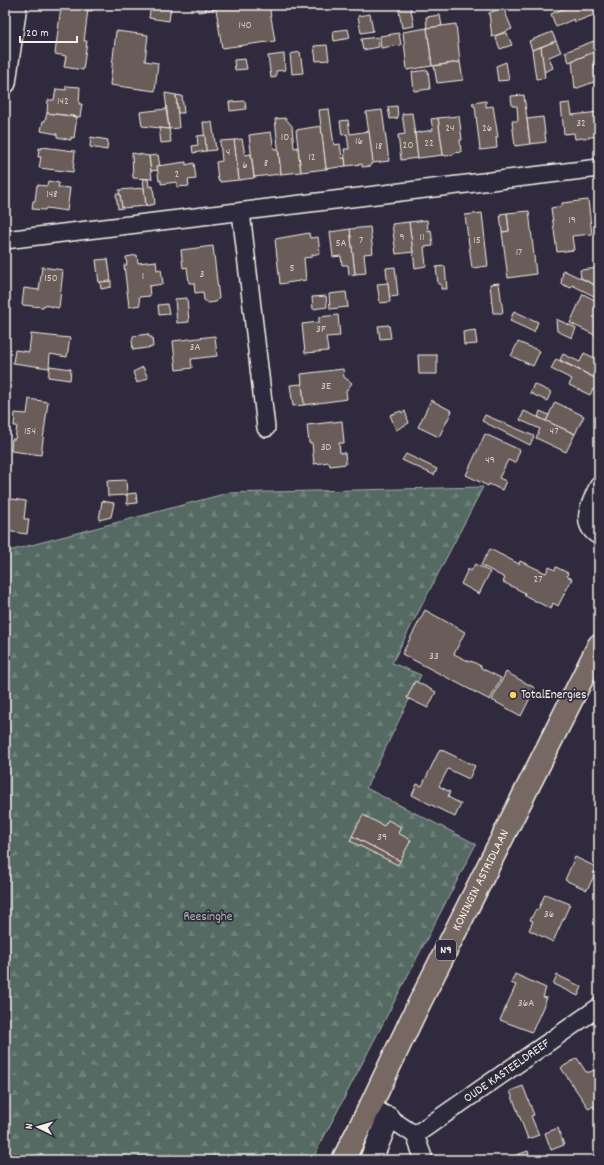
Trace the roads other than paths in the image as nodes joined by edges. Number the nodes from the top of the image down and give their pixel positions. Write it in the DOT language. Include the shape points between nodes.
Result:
graph roads {
  1 [pos="16,5"];
  2 [pos="5,82"];
  3 [pos="599,168"];
  4 [pos="241,212"];
  5 [pos="5,240"];
  6 [pos="266,428"];
  7 [pos="599,485"];
  8 [pos="599,536"];
  9 [pos="599,645"];
  10 [pos="599,1007"];
  11 [pos="371,1105"];
  12 [pos="388,1118"];
  13 [pos="415,1135"];
  14 [pos="343,1160"];
  15 [pos="371,1160"];
  16 [pos="424,1160"];
  1 -- 2 [label="street"];
  3 -- 4 [label="street"];
  4 -- 5 [label="street"];
  4 -- 6 [label="street"];
  7 -- 8 [label="street" via="588,515 588,525"];
  9 -- 11 [label="main road, KONINGIN ASTRIDLAAN / N9"];
  10 -- 13 [label="street, OUDE KASTEELDREEF"];
  11 -- 12 [label="street"];
  11 -- 14 [label="main road, KONINGIN ASTRIDLAAN / N9"];
  12 -- 13 [label="street"];
  12 -- 15 [label="main road"];
  13 -- 16 [label="street"];
}
